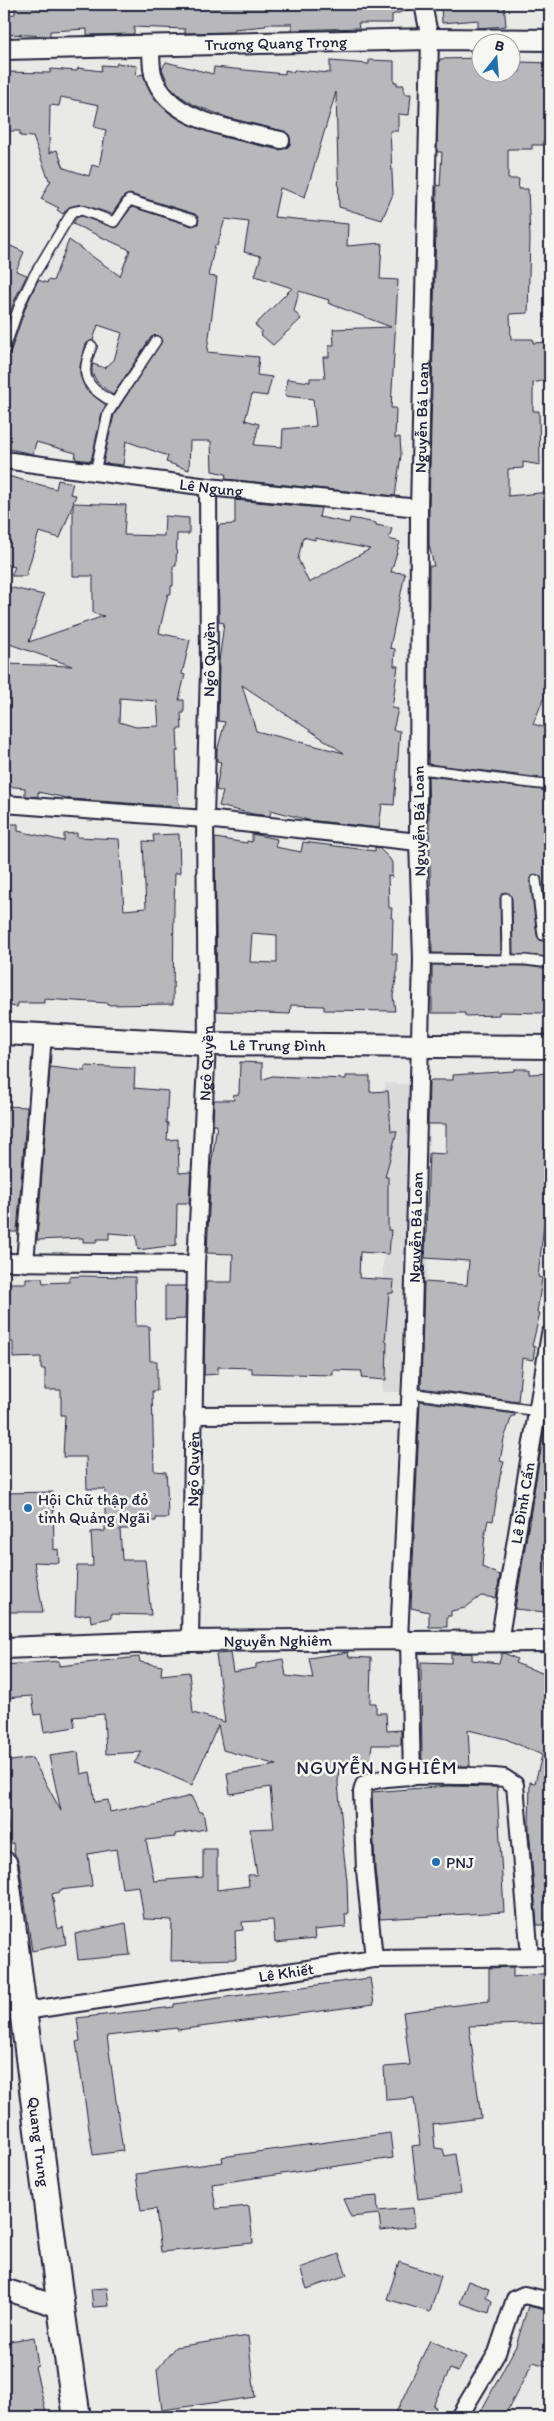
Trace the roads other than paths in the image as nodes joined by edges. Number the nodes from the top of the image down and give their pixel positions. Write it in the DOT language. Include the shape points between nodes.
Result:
graph roads {
  1 [pos="423,4"];
  2 [pos="430,39"];
  3 [pos="550,40"];
  4 [pos="151,46"];
  5 [pos="4,49"];
  6 [pos="281,140"];
  7 [pos="192,220"];
  8 [pos="156,342"];
  9 [pos="92,346"];
  10 [pos="4,351"];
  11 [pos="115,403"];
  12 [pos="4,460"];
  13 [pos="95,472"];
  14 [pos="208,487"];
  15 [pos="419,508"];
  16 [pos="418,769"];
  17 [pos="548,785"];
  18 [pos="4,804"];
  19 [pos="205,818"];
  20 [pos="418,842"];
  21 [pos="536,880"];
  22 [pos="506,898"];
  23 [pos="550,934"];
  24 [pos="422,959"];
  25 [pos="507,960"];
  26 [pos="550,963"];
  27 [pos="4,1033"];
  28 [pos="43,1035"];
  29 [pos="207,1044"];
  30 [pos="418,1045"];
  31 [pos="550,1047"];
  32 [pos="4,1262"];
  33 [pos="26,1262"];
  34 [pos="196,1264"];
  35 [pos="550,1334"];
  36 [pos="410,1393"];
  37 [pos="538,1411"];
  38 [pos="409,1414"];
  39 [pos="193,1415"];
  40 [pos="190,1641"];
  41 [pos="404,1641"];
  42 [pos="550,1641"];
  43 [pos="499,1642"];
  44 [pos="4,1648"];
  45 [pos="412,1777"];
  46 [pos="4,1865"];
  47 [pos="530,1957"];
  48 [pos="550,1957"];
  49 [pos="374,1959"];
  50 [pos="25,2012"];
  51 [pos="4,2289"];
  52 [pos="550,2301"];
  53 [pos="60,2307"];
  54 [pos="77,2417"];
  55 [pos="458,2417"];
  1 -- 2 [label="street, Nguyễn Bá Loan"];
  2 -- 3 [label="street, Trương Quang Trọng"];
  2 -- 4 [label="street, Trương Quang Trọng"];
  2 -- 15 [label="street, Nguyễn Bá Loan"];
  4 -- 5 [label="street, Trương Quang Trọng"];
  4 -- 6 [label="street" via="152,73 157,82 175,105 190,116"];
  7 -- 10 [label="lane" via="129,200 114,222 82,210 72,212 33,277"];
  8 -- 11 [label="lane"];
  9 -- 11 [label="lane" via="85,364 86,378 97,393"];
  11 -- 13 [label="lane" via="105,420"];
  12 -- 13 [label="street, Lê Ngung"];
  13 -- 14 [label="street, Lê Ngung"];
  14 -- 15 [label="street, Lê Ngung"];
  14 -- 19 [label="street, Ngô Quyền" via="209,670"];
  15 -- 16 [label="street, Nguyễn Bá Loan"];
  16 -- 17 [label="lane"];
  16 -- 20 [label="street, Nguyễn Bá Loan"];
  18 -- 19 [label="street"];
  19 -- 20 [label="street"];
  19 -- 29 [label="street, Ngô Quyền"];
  20 -- 24 [label="street, Nguyễn Bá Loan"];
  21 -- 23 [label="lane" via="543,935"];
  22 -- 25 [label="lane"];
  24 -- 25 [label="lane"];
  24 -- 30 [label="street, Nguyễn Bá Loan"];
  25 -- 26 [label="lane"];
  27 -- 28 [label="main road, Lê Trung Đình"];
  28 -- 29 [label="main road, Lê Trung Đình"];
  28 -- 33 [label="street"];
  29 -- 30 [label="main road, Lê Trung Đình"];
  29 -- 34 [label="street, Ngô Quyền"];
  30 -- 31 [label="main road, Lê Trung Đình"];
  30 -- 36 [label="street, Nguyễn Bá Loan"];
  32 -- 33 [label="street"];
  33 -- 34 [label="street"];
  34 -- 39 [label="street, Ngô Quyền"];
  35 -- 37 [label="street, Lê Đình Cẩn"];
  36 -- 37 [label="lane"];
  36 -- 38 [label="street, Nguyễn Bá Loan"];
  37 -- 43 [label="street, Lê Đình Cẩn"];
  38 -- 39 [label="street"];
  38 -- 41 [label="street, Nguyễn Bá Loan"];
  39 -- 40 [label="street, Ngô Quyền"];
  40 -- 41 [label="street, Nguyễn Nghiêm"];
  40 -- 44 [label="street, Nguyễn Nghiêm"];
  41 -- 43 [label="street, Nguyễn Nghiêm"];
  41 -- 45 [label="street, Nguyễn Bá Loan"];
  42 -- 43 [label="street, Nguyễn Nghiêm"];
  45 -- 47 [label="street" via="494,1777 504,1778 515,1785"];
  45 -- 49 [label="street" via="372,1780 364,1785 362,1792 365,1870"];
  46 -- 50 [label="main road, Quang Trung"];
  47 -- 48 [label="street, Lê Khiết"];
  47 -- 49 [label="street, Lê Khiết"];
  49 -- 50 [label="street, Lê Khiết"];
  50 -- 53 [label="main road, Quang Trung"];
  51 -- 53 [label="street"];
  52 -- 55 [label="street" via="524,2295 515,2299 497,2353"];
  53 -- 54 [label="main road, Quang Trung"];
}
